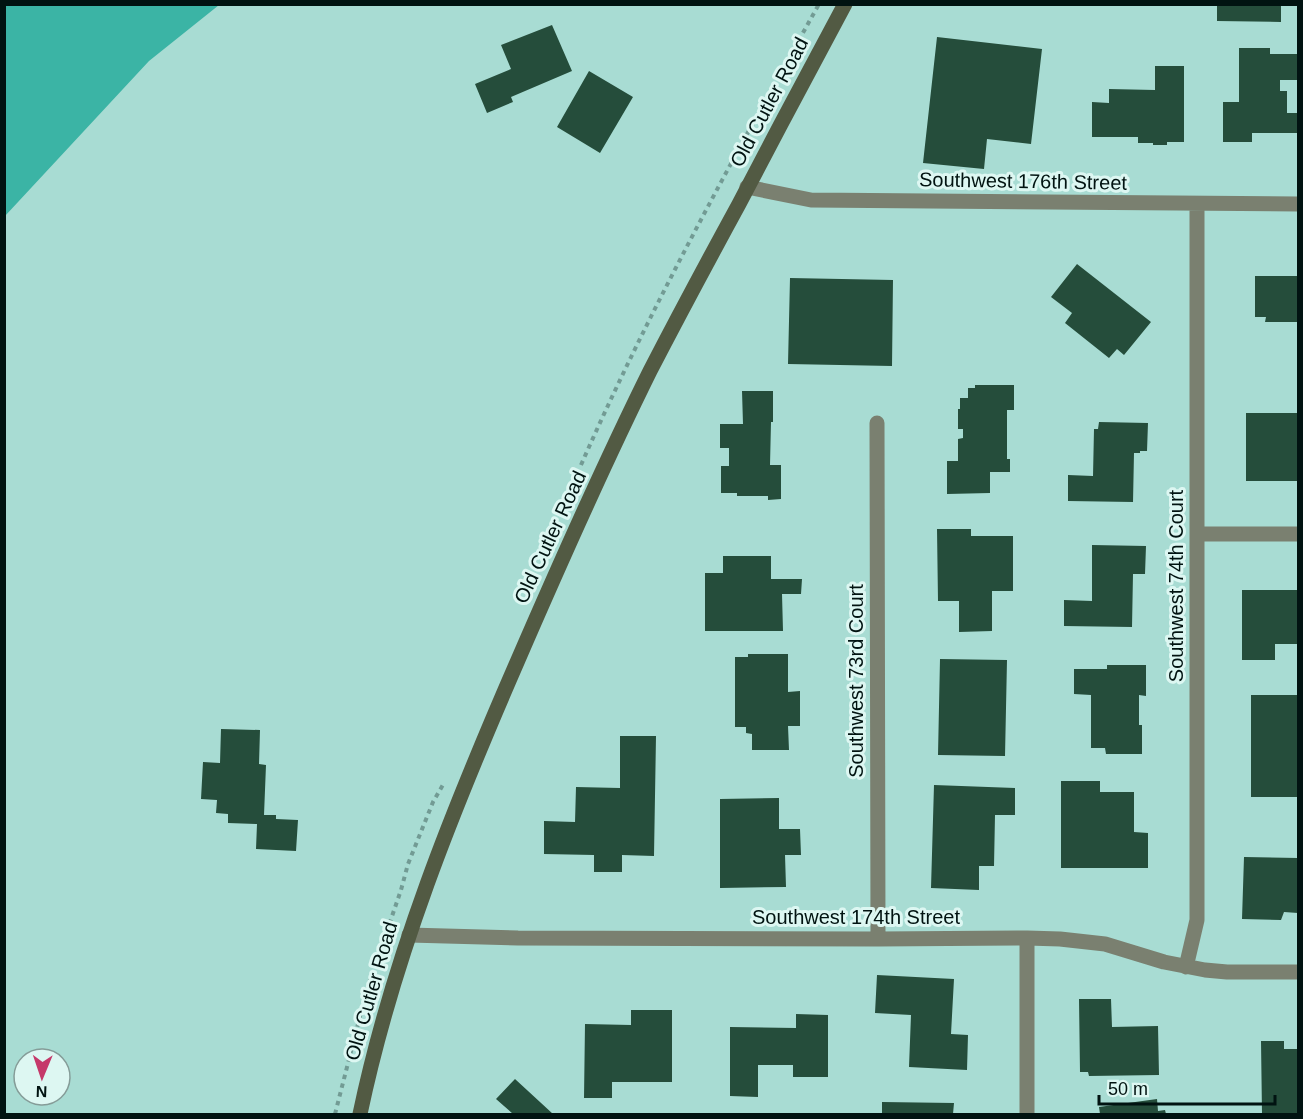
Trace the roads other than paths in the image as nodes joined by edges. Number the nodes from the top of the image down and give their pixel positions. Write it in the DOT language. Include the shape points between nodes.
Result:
graph roads {
  1 [pos="845,4"];
  2 [pos="747,187"];
  3 [pos="1197,204"];
  4 [pos="1299,204"];
  5 [pos="877,423"];
  6 [pos="1197,534"];
  7 [pos="1299,534"];
  8 [pos="409,935"];
  9 [pos="1027,938"];
  10 [pos="878,939"];
  11 [pos="1186,967"];
  12 [pos="1299,972"];
  13 [pos="360,1114"];
  14 [pos="1027,1114"];
  1 -- 2 [label="main road, Old Cutler Road"];
  2 -- 3 [label="street, Southwest 176th Street" via="811,200"];
  2 -- 8 [label="main road, Old Cutler Road" via="649,373 548,591 461,794"];
  3 -- 4 [label="street, Southwest 176th Street"];
  3 -- 6 [label="street, Southwest 74th Court"];
  5 -- 10 [label="street, Southwest 73rd Court"];
  6 -- 7 [label="street"];
  6 -- 11 [label="street, Southwest 74th Court" via="1197,920"];
  8 -- 10 [label="street, Southwest 174th Street"];
  8 -- 13 [label="main road, Old Cutler Road"];
  9 -- 10 [label="street, Southwest 174th Street"];
  9 -- 11 [label="street, Southwest 174th Street" via="1105,944"];
  9 -- 14 [label="street"];
  11 -- 12 [label="street, Southwest 174th Street" via="1227,972"];
}
